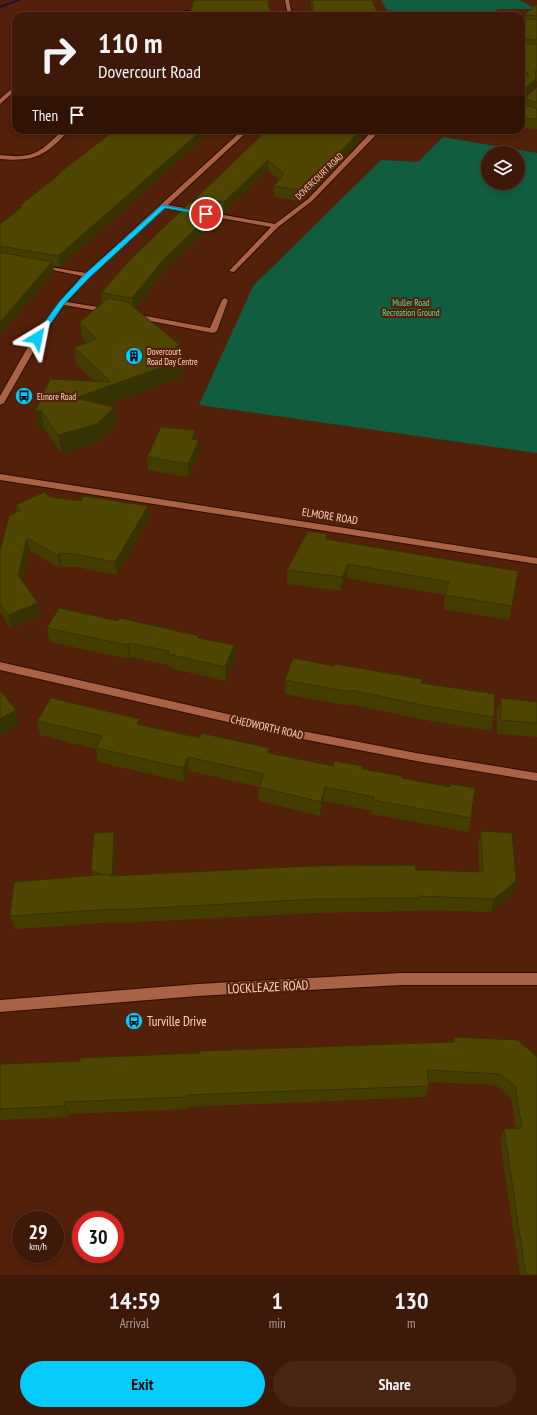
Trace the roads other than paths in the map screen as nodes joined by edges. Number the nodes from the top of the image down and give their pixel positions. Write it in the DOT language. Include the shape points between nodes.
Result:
graph roads {
  1 [pos="287,0"];
  2 [pos="289,12"];
  3 [pos="12,91"];
  4 [pos="0,102"];
  5 [pos="62,134"];
  6 [pos="242,134"];
  7 [pos="365,135"];
  8 [pos="372,136"];
  9 [pos="0,158"];
  10 [pos="164,206"];
  11 [pos="276,226"];
  12 [pos="29,264"];
  13 [pos="232,271"];
  14 [pos="87,275"];
  15 [pos="225,300"];
  16 [pos="62,303"];
  17 [pos="115,312"];
  18 [pos="130,315"];
  19 [pos="0,386"];
  20 [pos="9,387"];
  21 [pos="0,403"];
  22 [pos="0,477"];
  23 [pos="537,561"];
  24 [pos="0,666"];
  25 [pos="537,777"];
  26 [pos="537,979"];
  27 [pos="0,1006"];
  1 -- 2 [label="street"];
  3 -- 4 [label="street"];
  5 -- 9 [label="street" via="38,155 20,160"];
  6 -- 10 [label="street"];
  7 -- 8 [label="street"];
  8 -- 11 [label="street, DOVERCOURT ROAD" via="310,200"];
  10 -- 11 [label="street"];
  10 -- 14 [label="street"];
  11 -- 13 [label="street, DOVERCOURT ROAD"];
  12 -- 14 [label="street"];
  14 -- 16 [label="street"];
  15 -- 18 [label="street" via="213,331"];
  16 -- 17 [label="street"];
  16 -- 20 [label="street" via="37,338"];
  19 -- 20 [label="street"];
  20 -- 21 [label="street"];
  22 -- 23 [label="street, ELMORE ROAD"];
  24 -- 25 [label="street, CHEDWORTH ROAD" via="302,735"];
  26 -- 27 [label="street, LOCKLEAZE ROAD" via="401,979 198,990"];
}
